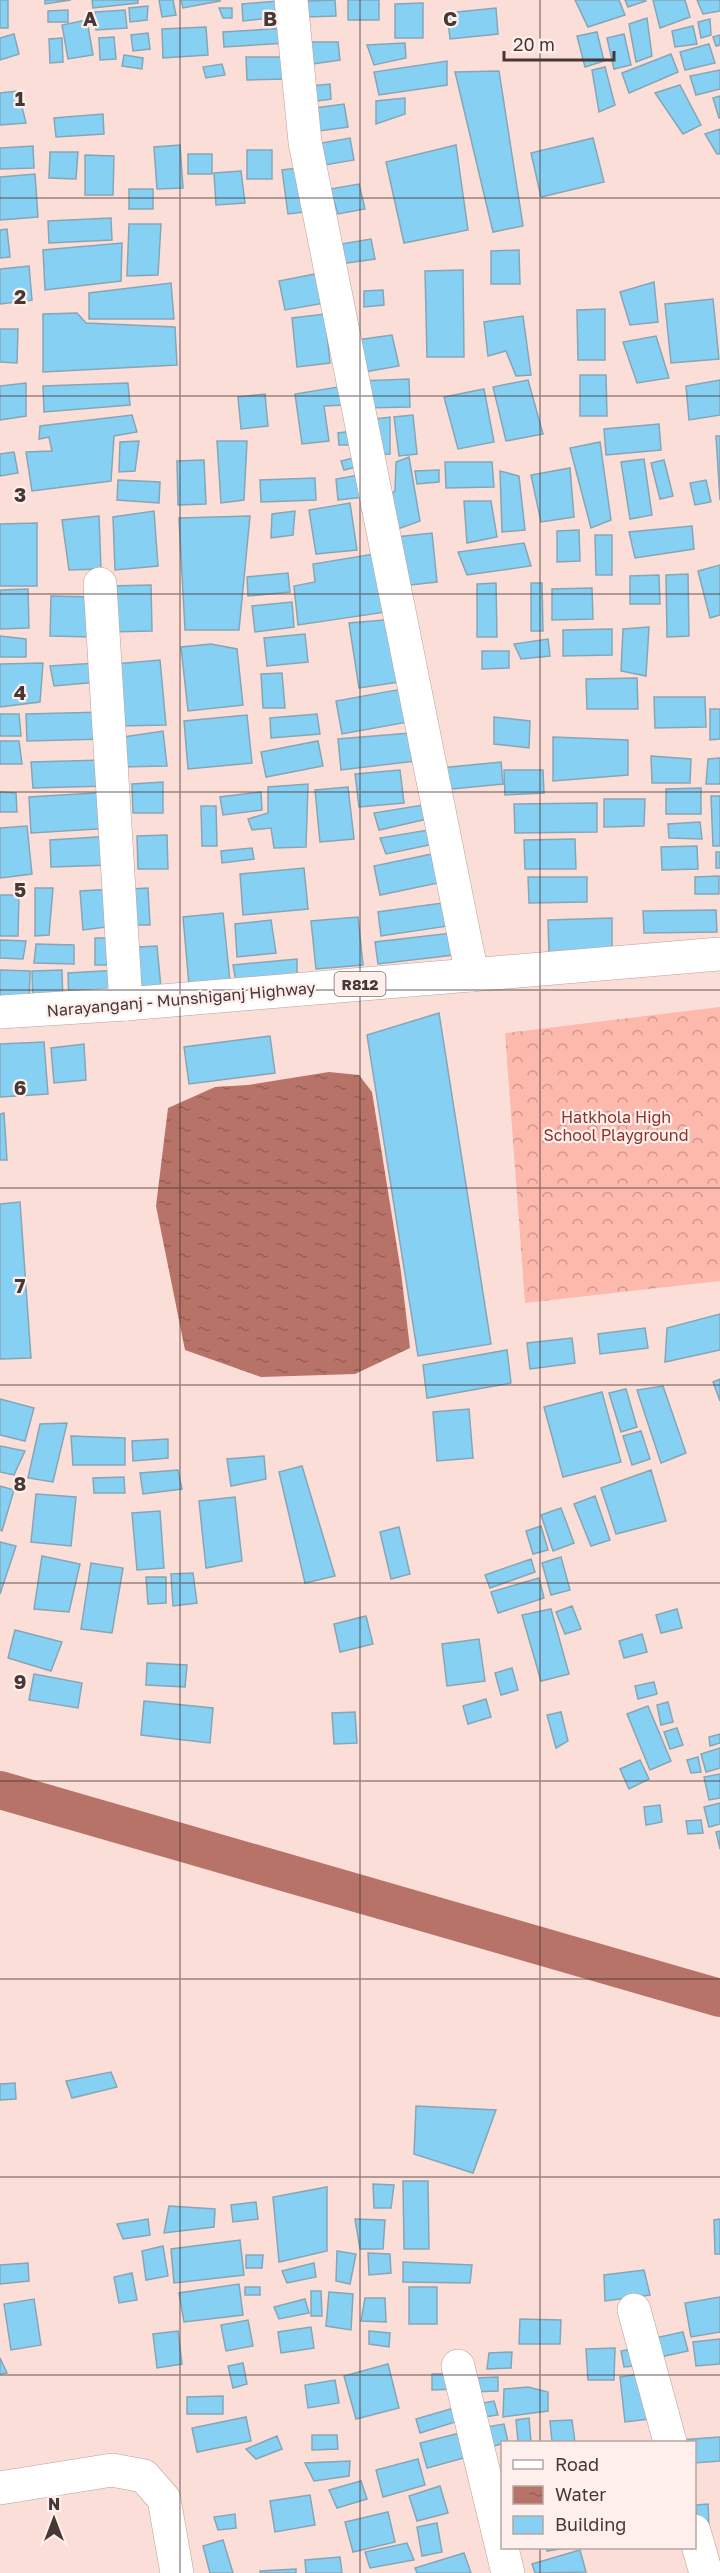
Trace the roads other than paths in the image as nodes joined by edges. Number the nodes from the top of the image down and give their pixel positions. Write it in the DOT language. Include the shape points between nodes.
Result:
graph roads {
  1 [pos="291,0"];
  2 [pos="100,584"];
  3 [pos="720,954"];
  4 [pos="472,975"];
  5 [pos="126,1004"];
  6 [pos="0,1012"];
  7 [pos="634,2310"];
  8 [pos="458,2366"];
  9 [pos="670,2441"];
  10 [pos="0,2488"];
  11 [pos="696,2538"];
  12 [pos="501,2544"];
  13 [pos="502,2549"];
  14 [pos="177,2573"];
  15 [pos="508,2573"];
  16 [pos="706,2573"];
  1 -- 4 [label="street" via="305,142"];
  2 -- 5 [label="street"];
  3 -- 4 [label="street, Narayanganj - Munshiganj Highway / R812"];
  4 -- 5 [label="street, Narayanganj - Munshiganj Highway / R812"];
  5 -- 6 [label="street, Narayanganj - Munshiganj Highway / R812"];
  7 -- 9 [label="street"];
  8 -- 12 [label="street"];
  10 -- 14 [label="street" via="112,2470 144,2476 164,2499"];
  11 -- 16 [label="street"];
  13 -- 15 [label="street"];
}
